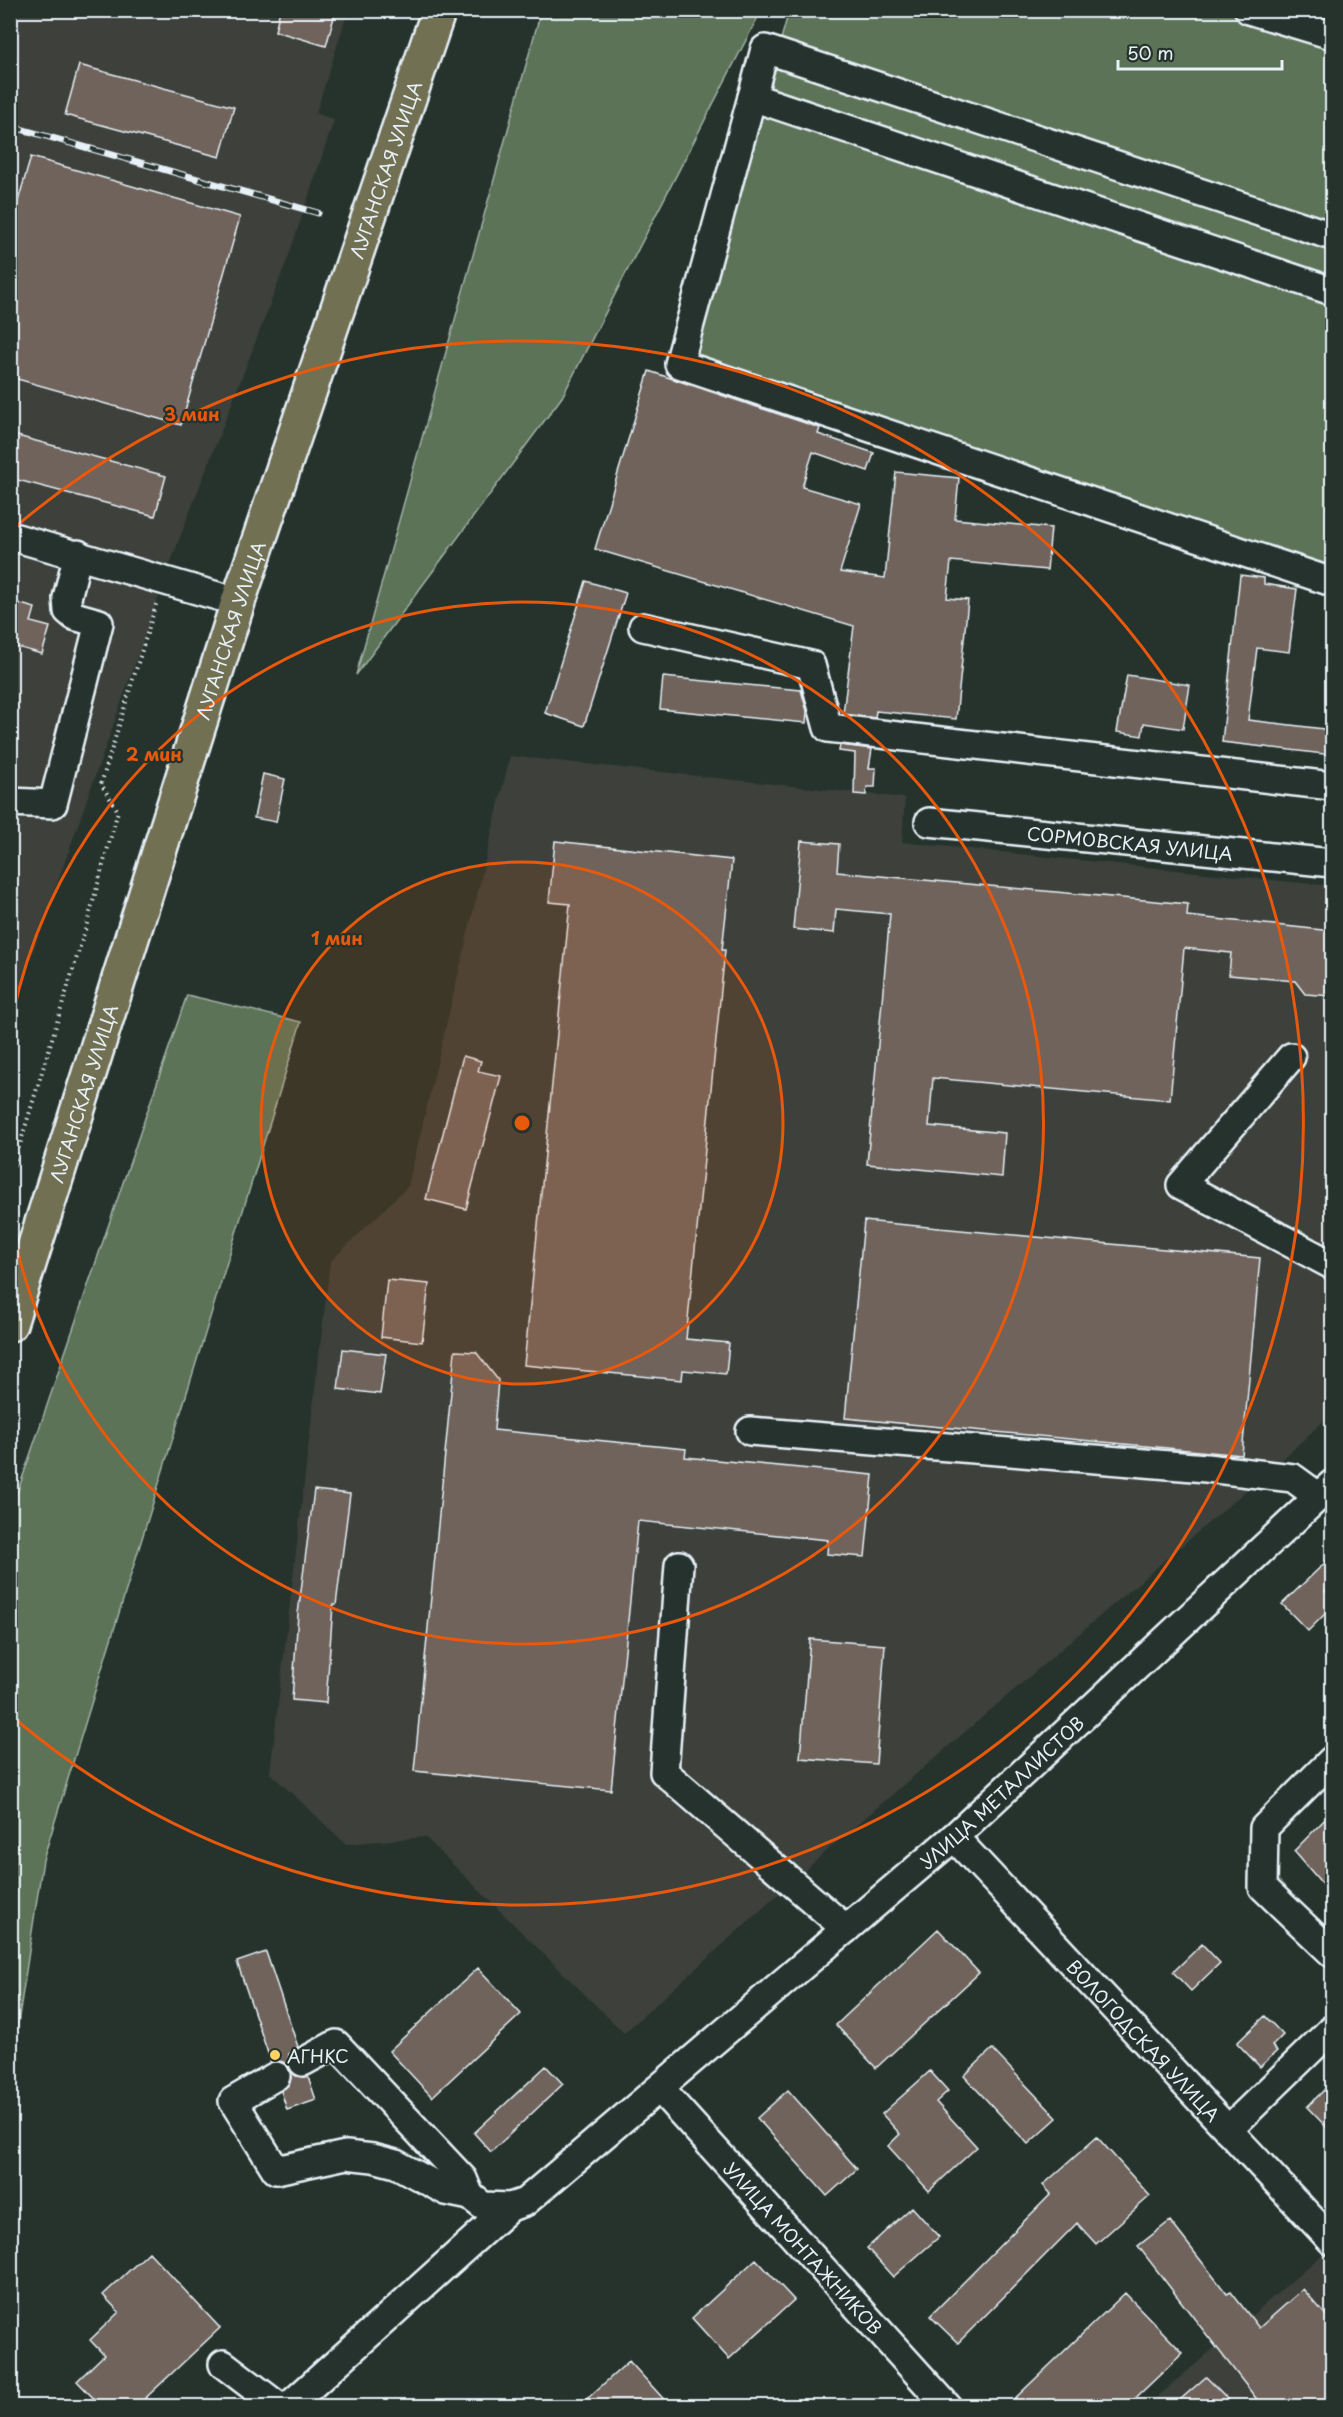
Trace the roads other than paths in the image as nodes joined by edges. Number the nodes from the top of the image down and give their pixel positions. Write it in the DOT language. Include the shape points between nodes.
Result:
graph roads {
  1 [pos="439,10"];
  2 [pos="1250,10"];
  3 [pos="1332,35"];
  4 [pos="752,97"];
  5 [pos="1332,236"];
  6 [pos="1332,291"];
  7 [pos="10,536"];
  8 [pos="78,554"];
  9 [pos="1332,582"];
  10 [pos="238,602"];
  11 [pos="643,627"];
  12 [pos="1332,786"];
  13 [pos="10,802"];
  14 [pos="929,822"];
  15 [pos="1332,863"];
  16 [pos="1291,1057"];
  17 [pos="1332,1265"];
  18 [pos="10,1324"];
  19 [pos="750,1431"];
  20 [pos="1326,1490"];
  21 [pos="679,1565"];
  22 [pos="1332,1760"];
  23 [pos="954,1837"];
  24 [pos="846,1929"];
  25 [pos="1332,1953"];
  26 [pos="1332,2030"];
  27 [pos="303,2062"];
  28 [pos="276,2076"];
  29 [pos="660,2089"];
  30 [pos="1228,2130"];
  31 [pos="470,2196"];
  32 [pos="510,2207"];
  33 [pos="1332,2241"];
  34 [pos="223,2364"];
  35 [pos="278,2406"];
  36 [pos="289,2406"];
  37 [pos="947,2406"];
  1 -- 10 [label="highway, ЛУГАНСКАЯ УЛИЦА"];
  2 -- 3 [label="street"];
  4 -- 5 [label="street" via="765,49"];
  4 -- 6 [label="street"];
  4 -- 9 [label="street" via="679,363"];
  7 -- 8 [label="street"];
  8 -- 10 [label="street"];
  8 -- 13 [label="street" via="66,604 68,611 99,623 53,804"];
  10 -- 18 [label="highway, ЛУГАНСКАЯ УЛИЦА"];
  11 -- 12 [label="street" via="811,664 828,728"];
  14 -- 15 [label="street, СОРМОВСКАЯ УЛИЦА"];
  16 -- 17 [label="street" via="1181,1185"];
  19 -- 20 [label="street" via="1206,1468 1293,1478"];
  20 -- 23 [label="street, УЛИЦА МЕТАЛЛИСТОВ"];
  21 -- 24 [label="street" via="664,1772"];
  22 -- 25 [label="street" via="1263,1828 1263,1887"];
  23 -- 24 [label="street, УЛИЦА МЕТАЛЛИСТОВ"];
  23 -- 30 [label="street, ВОЛОГОДСКАЯ УЛИЦА"];
  24 -- 29 [label="street, УЛИЦА МЕТАЛЛИСТОВ"];
  26 -- 30 [label="street"];
  27 -- 31 [label="street" via="336,2044 463,2179"];
  28 -- 31 [label="street" via="233,2102 276,2170 346,2155 373,2158 396,2164 446,2191"];
  29 -- 32 [label="street, УЛИЦА МЕТАЛЛИСТОВ" via="537,2193"];
  29 -- 37 [label="street, УЛИЦА МОНТАЖНИКОВ"];
  30 -- 33 [label="street, ВОЛОГОДСКАЯ УЛИЦА"];
  31 -- 32 [label="street" via="483,2206"];
  32 -- 36 [label="street, УЛИЦА МЕТАЛЛИСТОВ"];
  34 -- 35 [label="street"];
}
